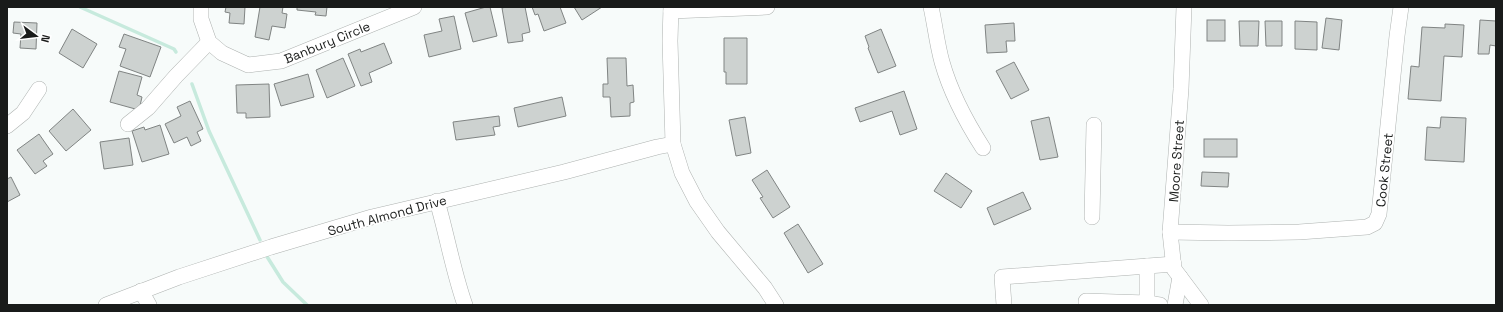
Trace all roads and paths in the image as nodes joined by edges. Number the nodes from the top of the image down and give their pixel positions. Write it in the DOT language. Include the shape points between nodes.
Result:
graph roads {
  1 [pos="201,7"];
  2 [pos="414,7"];
  3 [pos="767,7"];
  4 [pos="931,7"];
  5 [pos="1184,7"];
  6 [pos="1402,7"];
  7 [pos="671,9"];
  8 [pos="209,42"];
  9 [pos="39,89"];
  10 [pos="128,124"];
  11 [pos="1094,125"];
  12 [pos="7,126"];
  13 [pos="673,144"];
  14 [pos="983,148"];
  15 [pos="437,201"];
  16 [pos="1092,216"];
  17 [pos="1170,232"];
  18 [pos="1147,266"];
  19 [pos="1177,271"];
  20 [pos="141,291"];
  21 [pos="1154,304"];
  22 [pos="106,305"];
  23 [pos="149,305"];
  24 [pos="465,305"];
  25 [pos="776,305"];
  26 [pos="1004,305"];
  27 [pos="1086,305"];
  28 [pos="1175,305"];
  29 [pos="1202,305"];
  1 -- 8 [label="street" via="201,19"];
  2 -- 8 [label="street, Banbury Circle" via="281,61 248,65 222,52"];
  3 -- 7 [label="street"];
  4 -- 14 [label="street" via="942,63 955,100 963,118"];
  5 -- 17 [label="street, Moore Street" via="1181,89"];
  6 -- 17 [label="street, Cook Street" via="1379,214 1375,223 1367,227 1298,232"];
  7 -- 13 [label="street"];
  8 -- 10 [label="street" via="148,108"];
  9 -- 12 [label="street" via="24,113"];
  11 -- 16 [label="street"];
  13 -- 15 [label="street, South Almond Drive"];
  13 -- 25 [label="street" via="682,173 697,202"];
  15 -- 20 [label="street, South Almond Drive" via="271,247"];
  15 -- 24 [label="street"];
  17 -- 19 [label="street, Moore Street"];
  18 -- 19 [label="street"];
  18 -- 21 [label="street"];
  18 -- 26 [label="street" via="1002,277"];
  19 -- 28 [label="street"];
  19 -- 29 [label="street"];
  20 -- 22 [label="street, South Almond Drive"];
  20 -- 23 [label="street"];
  21 -- 27 [label="street" via="1086,301"];
}
